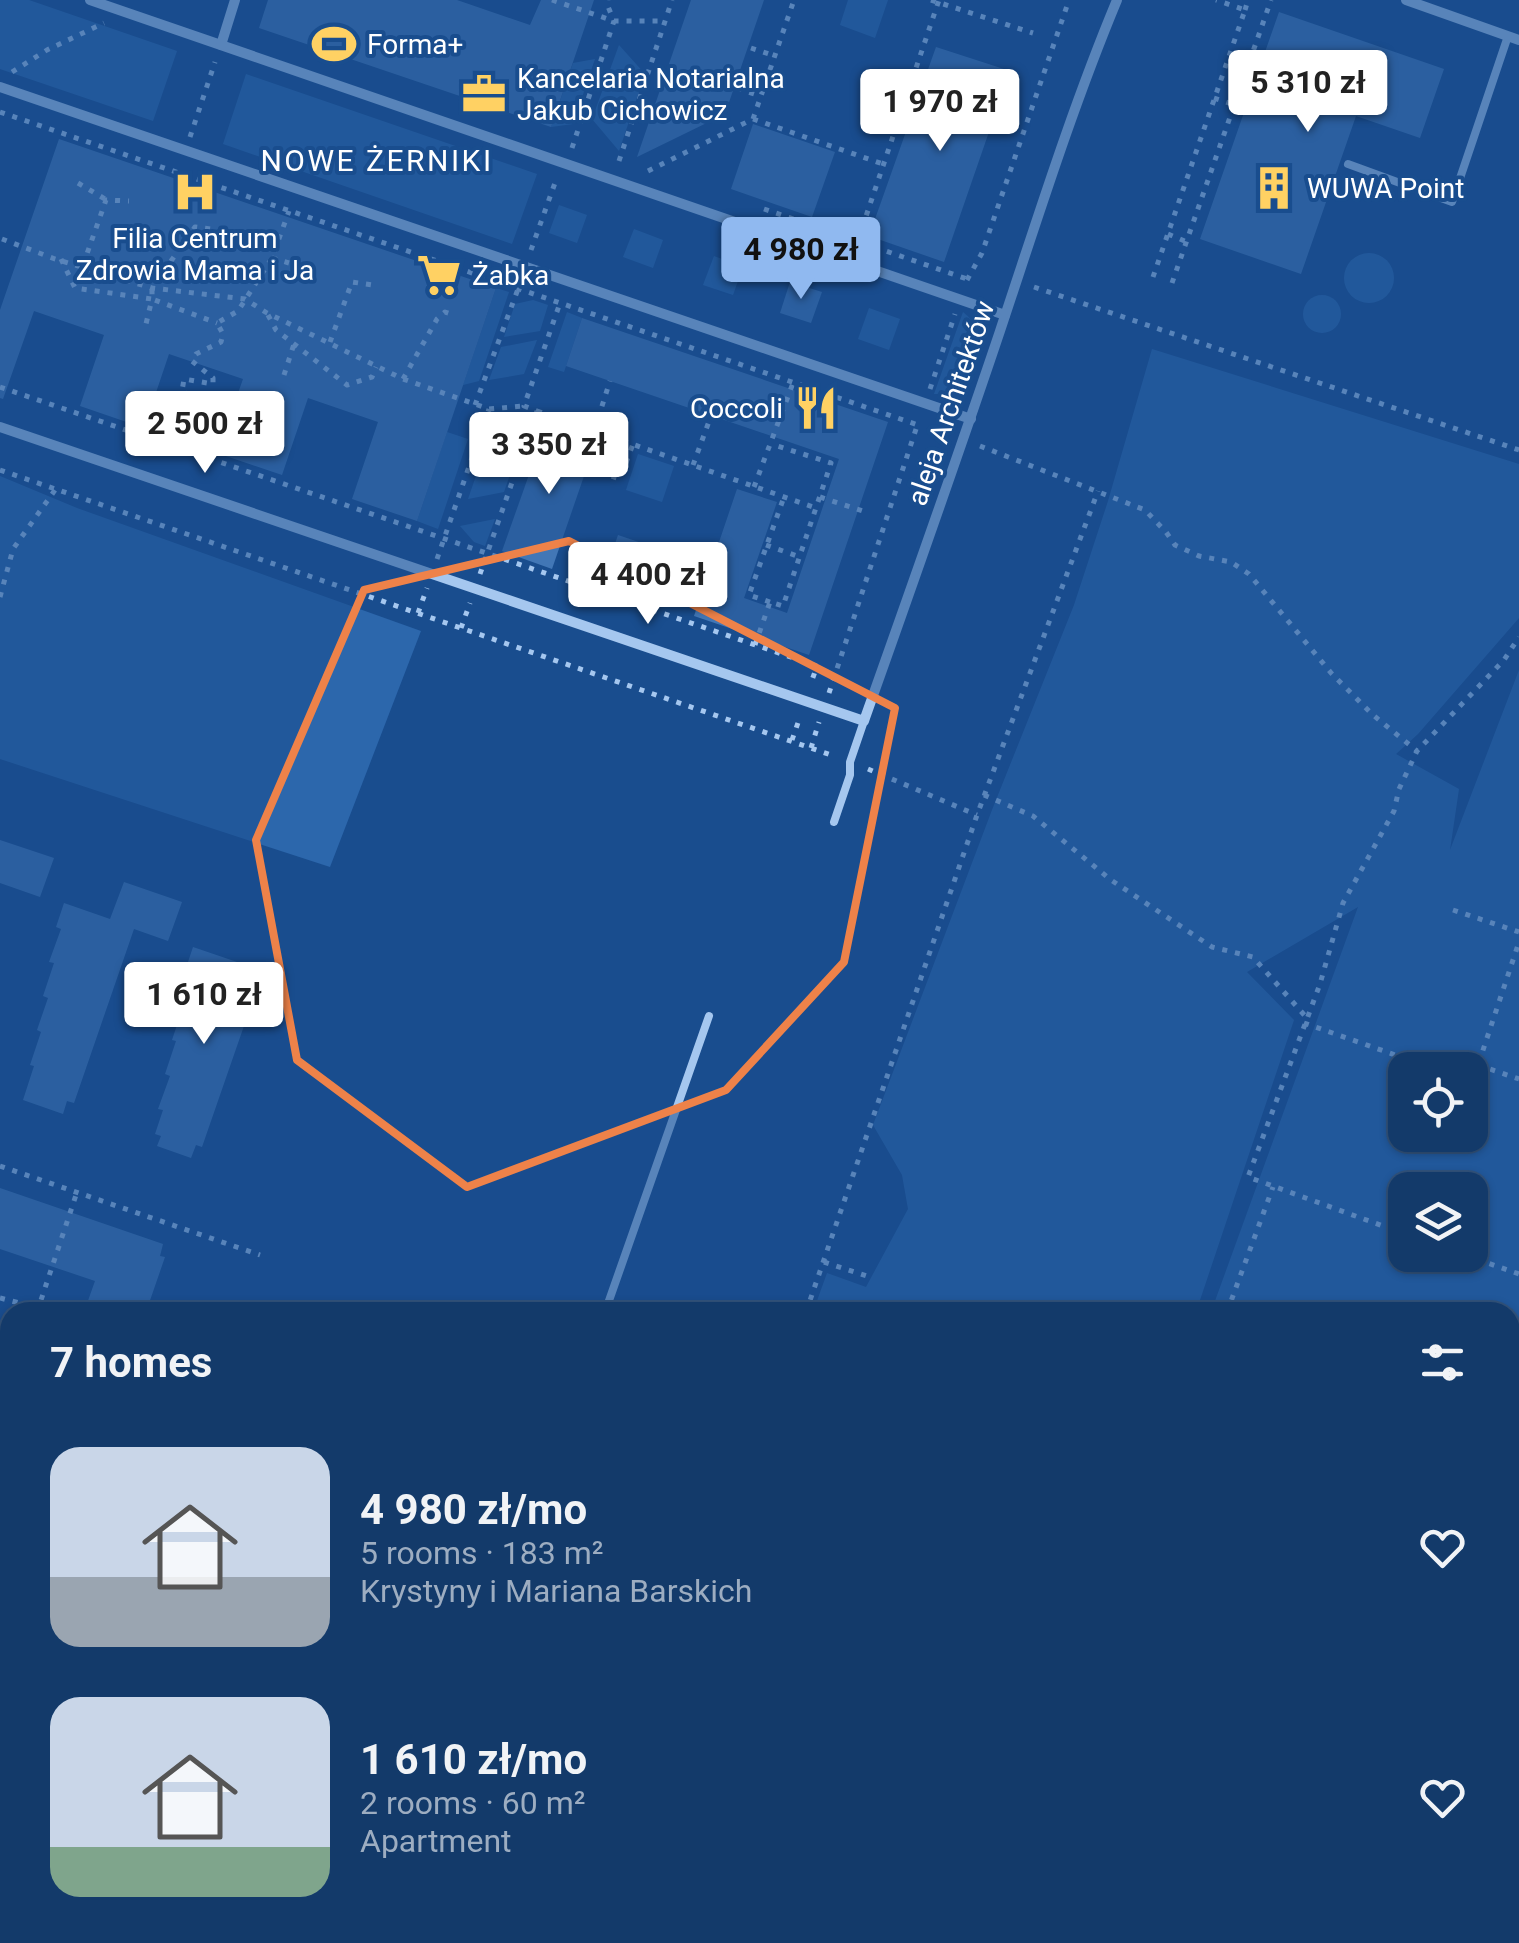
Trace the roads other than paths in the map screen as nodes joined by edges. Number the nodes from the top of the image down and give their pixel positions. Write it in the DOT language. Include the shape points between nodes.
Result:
graph roads {
  1 [pos="90,0"];
  2 [pos="236,0"];
  3 [pos="1117,0"];
  4 [pos="1406,0"];
  5 [pos="1514,38"];
  6 [pos="221,44"];
  7 [pos="0,87"];
  8 [pos="1348,164"];
  9 [pos="1006,315"];
  10 [pos="971,419"];
  11 [pos="0,426"];
  12 [pos="864,721"];
  13 [pos="834,822"];
  14 [pos="708,1016"];
  15 [pos="608,1302"];
  1 -- 6 [label="street"];
  2 -- 6 [label="street"];
  3 -- 9 [label="street, aleja Architektów"];
  4 -- 5 [label="street"];
  5 -- 8 [label="lane" via="1452,202"];
  6 -- 9 [label="street"];
  7 -- 10 [label="street"];
  9 -- 10 [label="street, aleja Architektów"];
  10 -- 12 [label="street, aleja Architektów"];
  11 -- 12 [label="street"];
  12 -- 13 [label="lane, aleja Architektów"];
  14 -- 15 [label="lane"];
}
